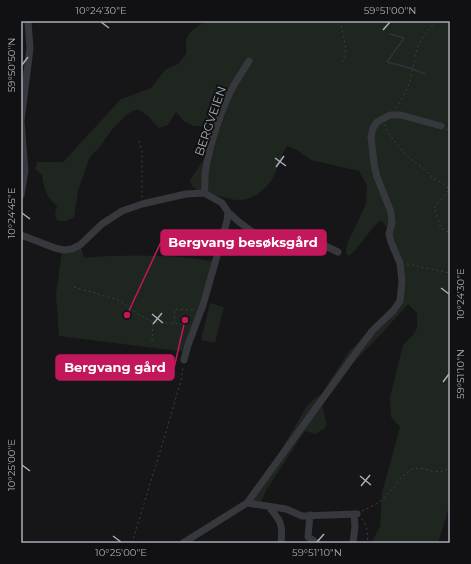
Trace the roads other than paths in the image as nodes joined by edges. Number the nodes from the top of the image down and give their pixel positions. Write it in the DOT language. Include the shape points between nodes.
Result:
graph roads {
  1 [pos="28,21"];
  2 [pos="249,61"];
  3 [pos="441,126"];
  4 [pos="22,155"];
  5 [pos="204,192"];
  6 [pos="21,195"];
  7 [pos="228,212"];
  8 [pos="21,235"];
  9 [pos="338,252"];
  10 [pos="184,360"];
  11 [pos="247,503"];
  12 [pos="269,507"];
  13 [pos="310,515"];
  14 [pos="183,543"];
  15 [pos="281,543"];
  16 [pos="317,543"];
  17 [pos="353,543"];
  1 -- 4 [label="street" via="30,48 21,121"];
  2 -- 5 [label="street, BERGVEIEN" via="226,103 205,170"];
  3 -- 11 [label="street" via="401,115 390,115 377,122 373,128 371,137 377,177 391,212 389,234 400,263 400,301 363,342"];
  4 -- 6 [label="street" via="25,171"];
  5 -- 7 [label="street" via="222,203"];
  5 -- 8 [label="street" via="142,204 122,211 72,249 54,248"];
  7 -- 9 [label="street" via="262,239 273,244 288,246 320,243"];
  7 -- 10 [label="street" via="201,311"];
  11 -- 12 [label="street"];
  11 -- 14 [label="street"];
  12 -- 13 [label="street" via="286,509 302,516"];
  12 -- 15 [label="street" via="282,524"];
  13 -- 16 [label="street" via="308,537"];
  13 -- 17 [label="street" via="355,514"];
}
